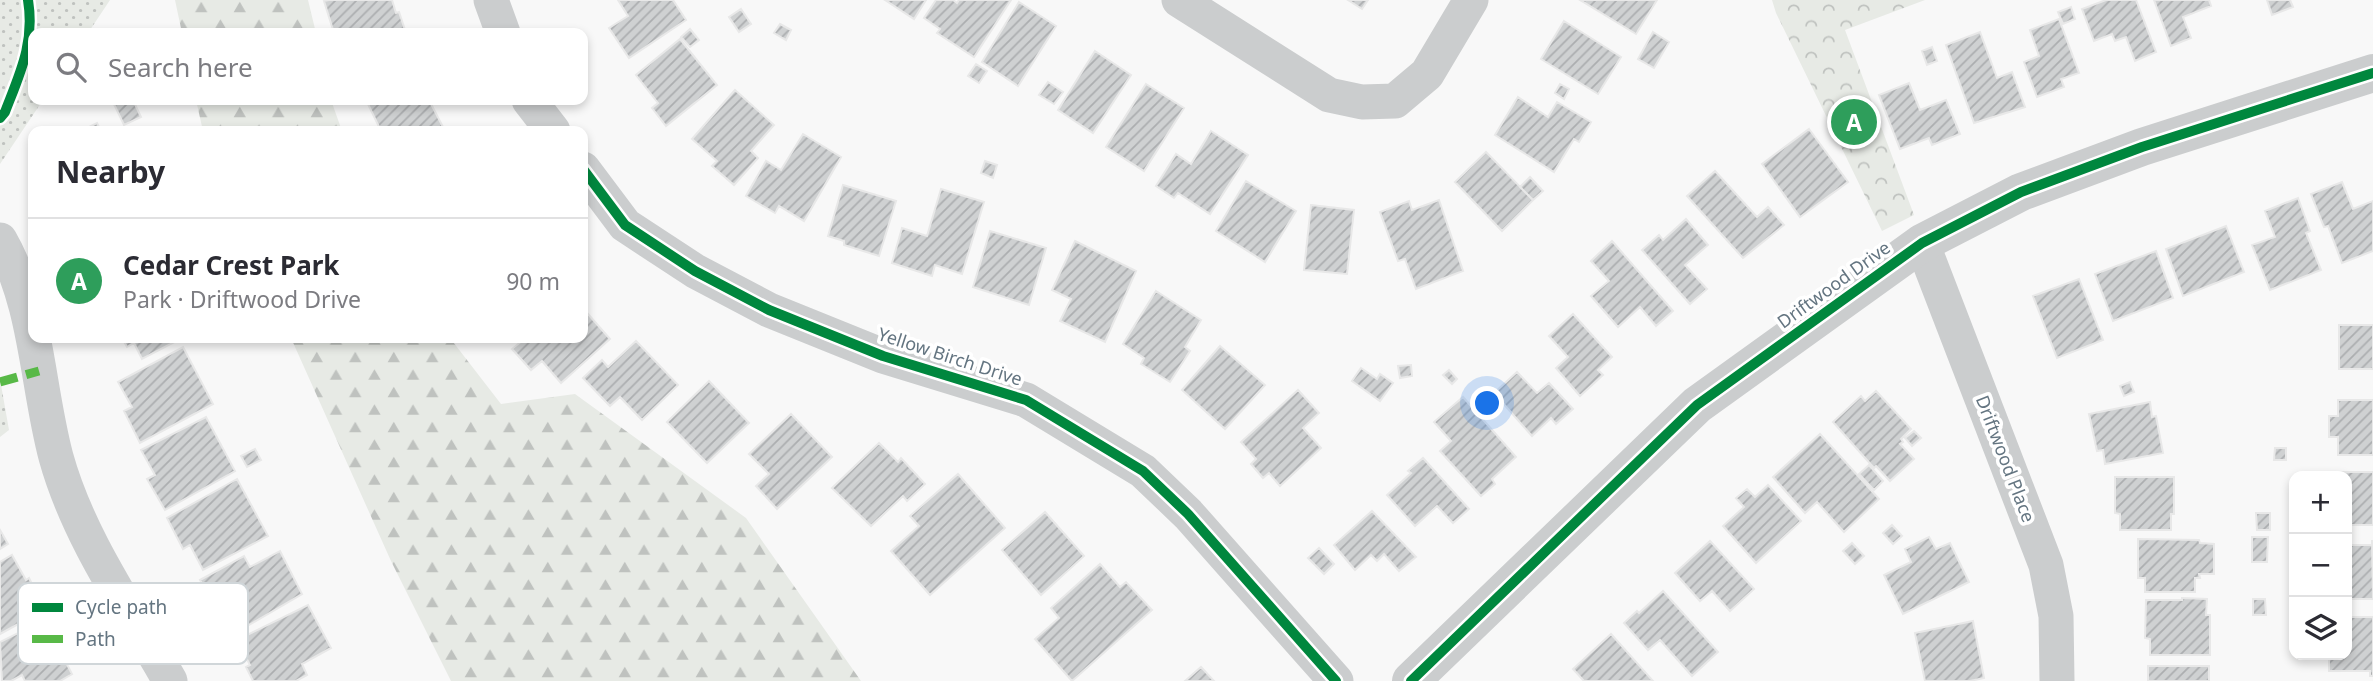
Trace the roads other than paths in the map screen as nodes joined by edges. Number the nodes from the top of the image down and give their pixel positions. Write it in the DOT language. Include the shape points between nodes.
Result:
graph roads {
  1 [pos="491,0"];
  2 [pos="1179,0"];
  3 [pos="1471,0"];
  4 [pos="501,28"];
  5 [pos="2373,73"];
  6 [pos="533,105"];
  7 [pos="549,126"];
  8 [pos="588,176"];
  9 [pos="0,240"];
  10 [pos="1922,243"];
  11 [pos="28,321"];
  12 [pos="33,343"];
  13 [pos="114,583"];
  14 [pos="160,664"];
  15 [pos="170,681"];
  16 [pos="1336,681"];
  17 [pos="1411,681"];
  18 [pos="2056,681"];
  1 -- 4 [label="street"];
  2 -- 3 [label="street" via="1329,95 1362,102 1395,101 1427,75"];
  5 -- 10 [label="street, Driftwood Drive" via="2142,147 2021,192"];
  6 -- 7 [label="street"];
  8 -- 16 [label="street, Yellow Birch Drive" via="625,225 695,271 769,310 883,355 1026,400 1143,471 1188,514"];
  9 -- 11 [label="street" via="19,278"];
  10 -- 17 [label="street, Driftwood Drive" via="1696,405"];
  10 -- 18 [label="street, Driftwood Place" via="2046,565 2056,616"];
  12 -- 13 [label="street" via="69,499"];
  14 -- 15 [label="street"];
}
